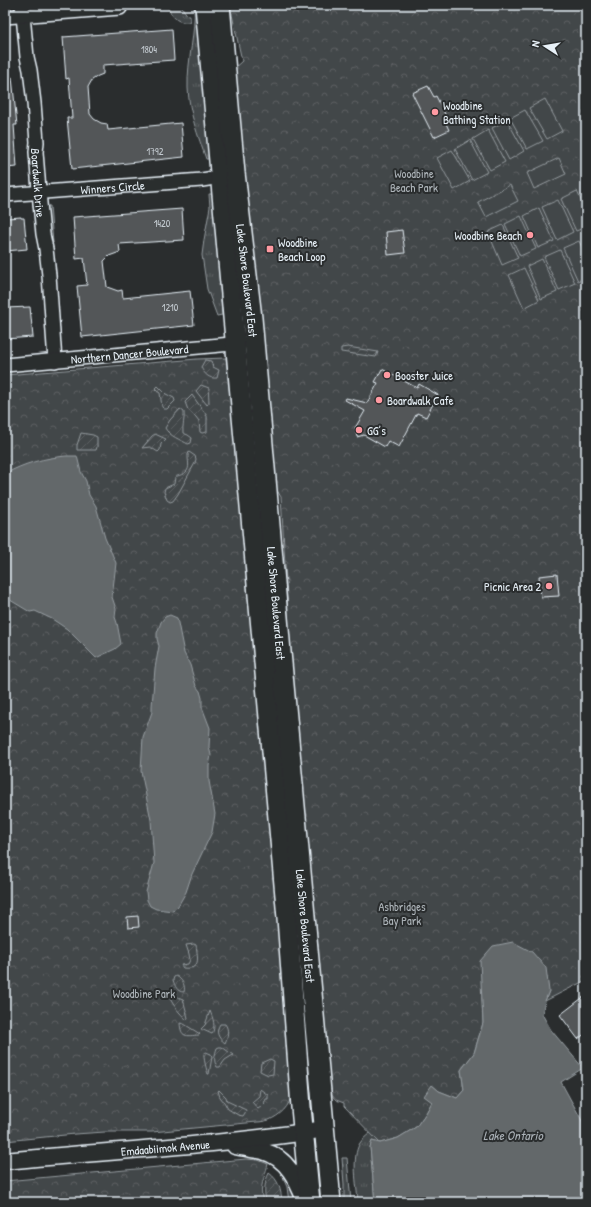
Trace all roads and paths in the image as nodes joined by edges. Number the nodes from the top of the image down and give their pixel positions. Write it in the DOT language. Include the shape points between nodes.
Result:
graph roads {
  1 [pos="205,5"];
  2 [pos="220,5"];
  3 [pos="120,8"];
  4 [pos="22,10"];
  5 [pos="5,17"];
  6 [pos="220,178"];
  7 [pos="39,192"];
  8 [pos="5,195"];
  9 [pos="245,343"];
  10 [pos="55,361"];
  11 [pos="5,366"];
  12 [pos="325,1130"];
  13 [pos="304,1133"];
  14 [pos="218,1143"];
  15 [pos="5,1161"];
  16 [pos="306,1202"];
  17 [pos="310,1202"];
  18 [pos="331,1202"];
  1 -- 6 [label="highway, Lake Shore Boulevard East"];
  2 -- 9 [label="highway, Lake Shore Boulevard East" via="235,173"];
  3 -- 4 [label="street"];
  4 -- 5 [label="street"];
  4 -- 7 [label="street, Boardwalk Drive" via="34,103"];
  6 -- 7 [label="street, Winners Circle"];
  6 -- 9 [label="highway, Lake Shore Boulevard East"];
  7 -- 8 [label="street, Winners Circle"];
  7 -- 10 [label="street, Boardwalk Drive"];
  9 -- 10 [label="street, Northern Dancer Boulevard"];
  9 -- 12 [label="highway, Lake Shore Boulevard East" via="281,652"];
  9 -- 13 [label="highway, Lake Shore Boulevard East"];
  10 -- 11 [label="street, Northern Dancer Boulevard"];
  12 -- 13 [label="main road, Emdaabiimok Avenue"];
  12 -- 18 [label="highway, Lake Shore Boulevard East"];
  13 -- 14 [label="main road, Emdaabiimok Avenue"];
  13 -- 17 [label="highway, Lake Shore Boulevard East"];
  14 -- 15 [label="main road, Emdaabiimok Avenue"];
  14 -- 16 [label="main road" via="264,1151 276,1156 295,1176"];
}
